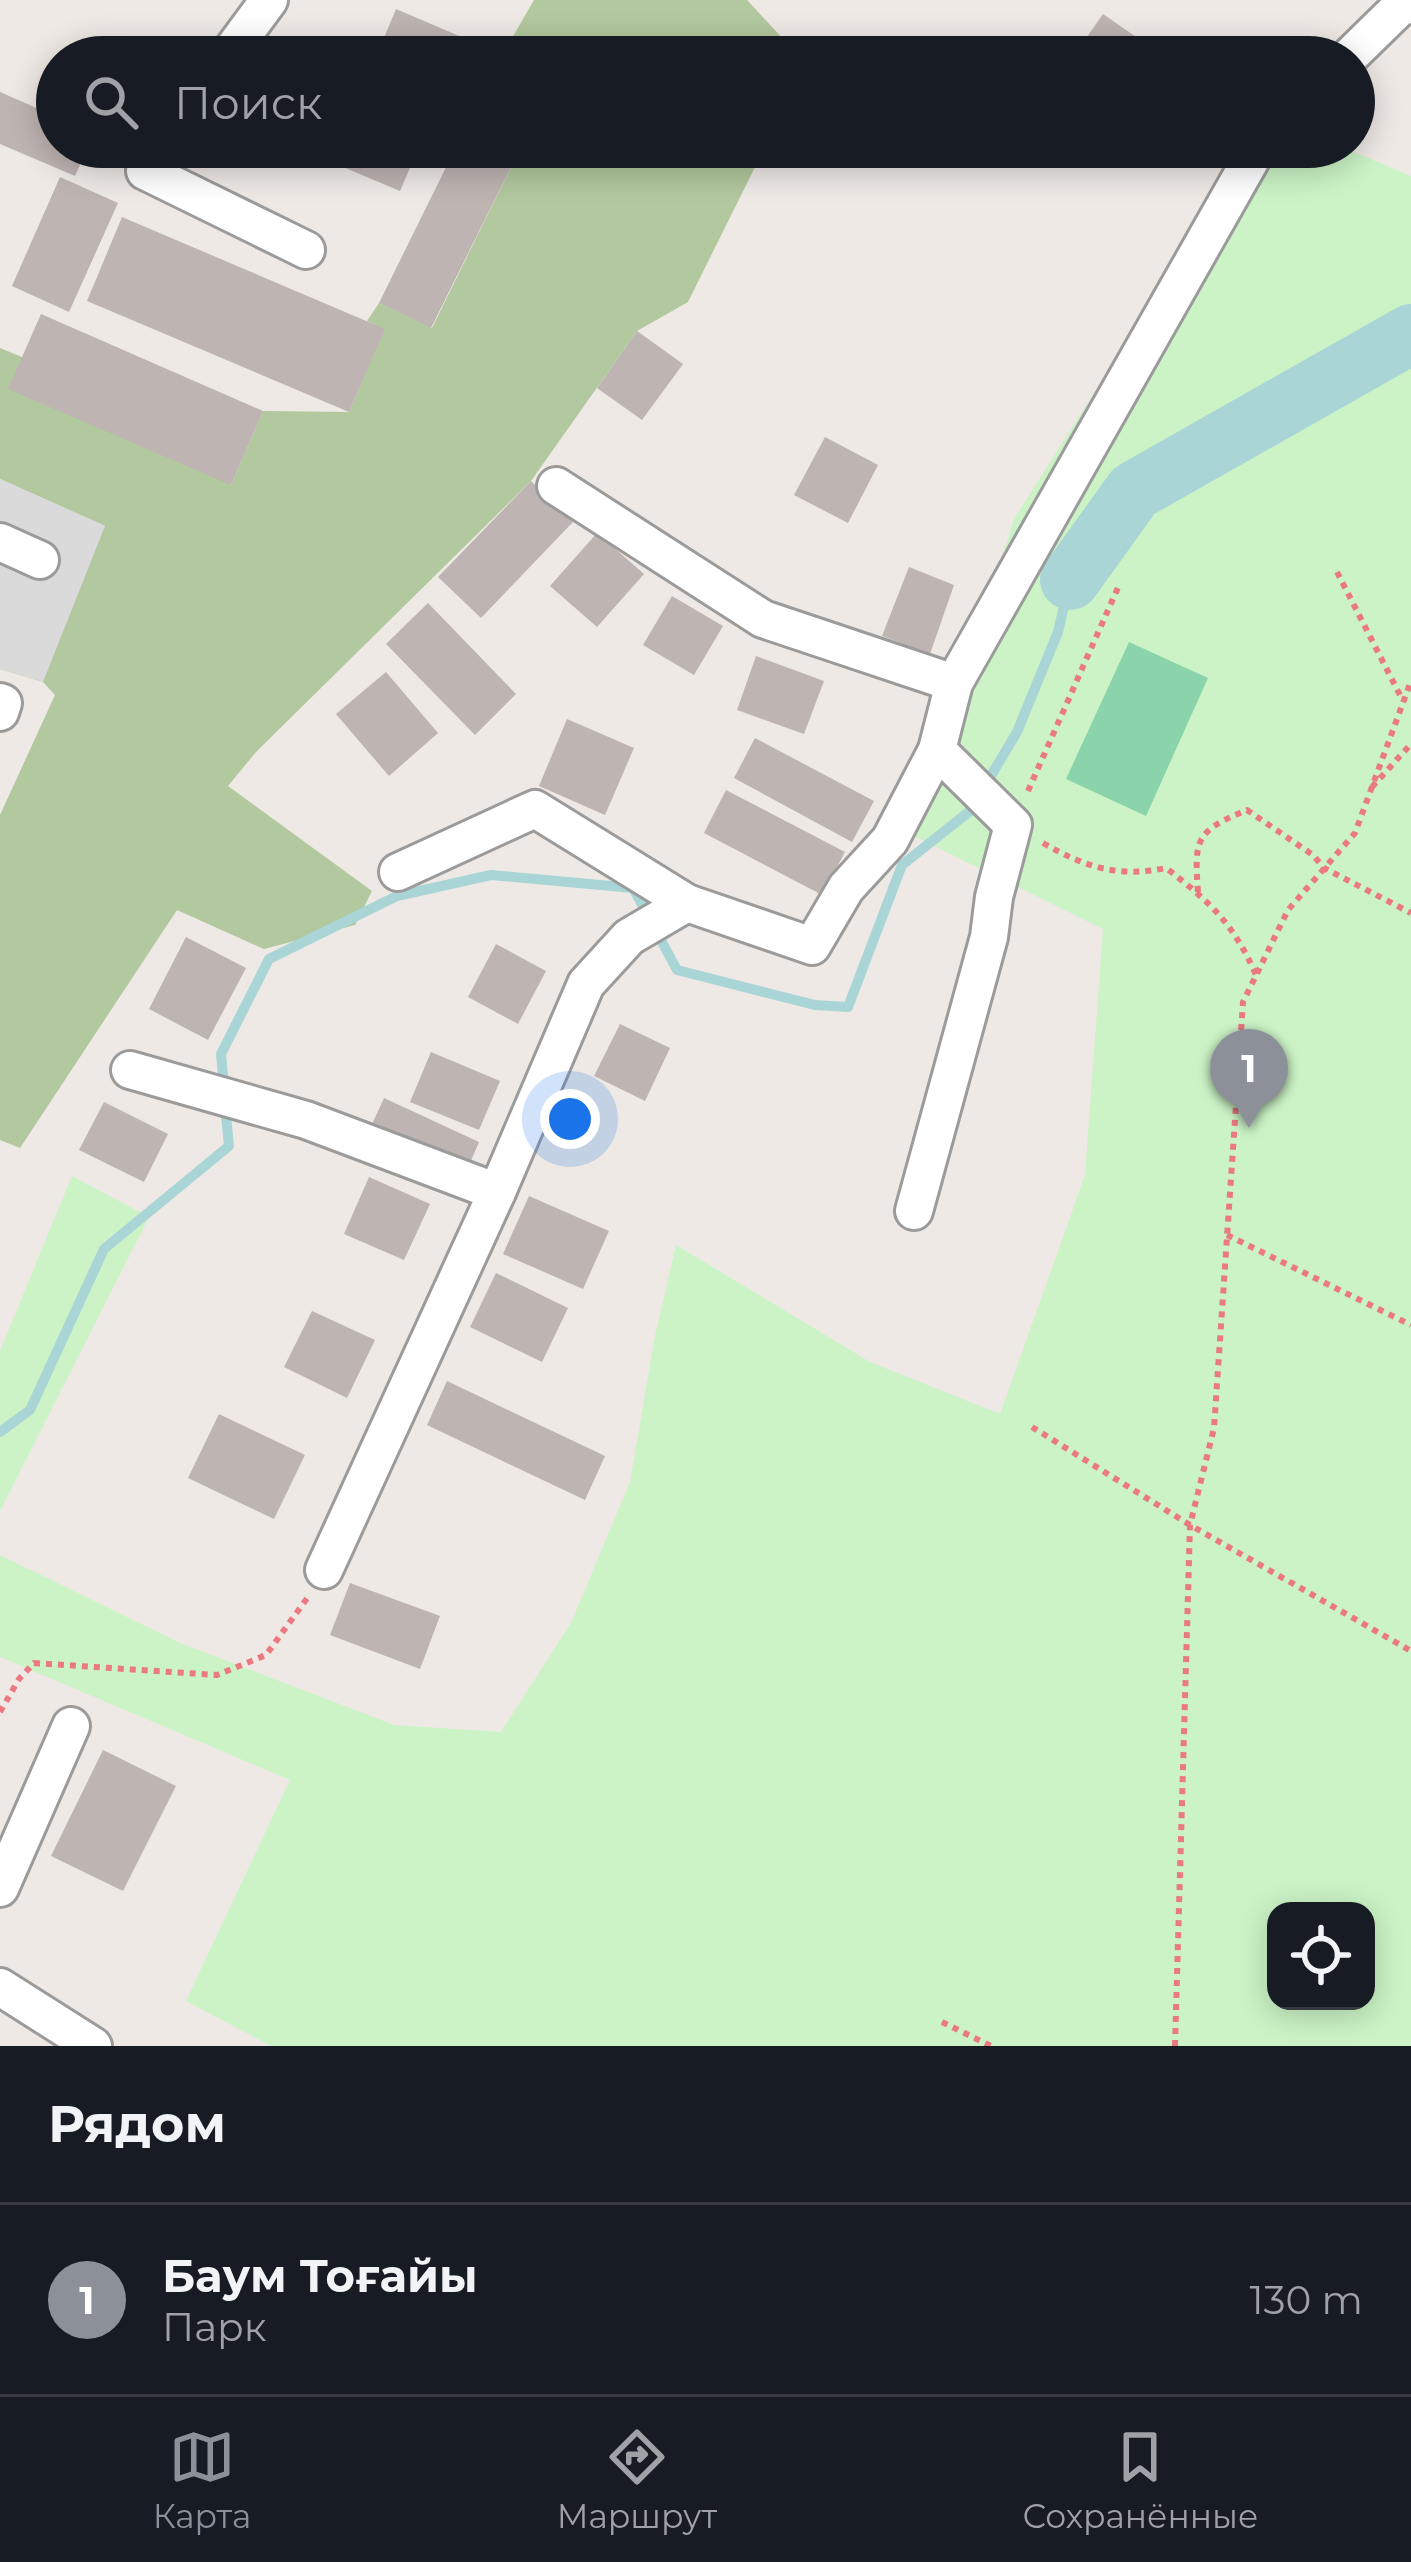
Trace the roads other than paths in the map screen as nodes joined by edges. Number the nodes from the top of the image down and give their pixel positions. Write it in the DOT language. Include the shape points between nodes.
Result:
graph roads {
  1 [pos="268,0"];
  2 [pos="1411,4"];
  3 [pos="242,36"];
  4 [pos="1370,36"];
  5 [pos="147,168"];
  6 [pos="1246,168"];
  7 [pos="306,250"];
  8 [pos="556,485"];
  9 [pos="0,542"];
  10 [pos="40,560"];
  11 [pos="954,682"];
  12 [pos="0,702"];
  13 [pos="0,712"];
  14 [pos="937,750"];
  15 [pos="398,872"];
  16 [pos="687,902"];
  17 [pos="130,1070"];
  18 [pos="497,1192"];
  19 [pos="914,1211"];
  20 [pos="324,1570"];
  21 [pos="71,1726"];
  22 [pos="0,1888"];
  23 [pos="0,1987"];
  24 [pos="93,2046"];
  1 -- 3 [label="street"];
  2 -- 4 [label="street"];
  5 -- 7 [label="street"];
  6 -- 11 [label="street"];
  8 -- 11 [label="street" via="763,619"];
  9 -- 10 [label="street"];
  11 -- 14 [label="street"];
  12 -- 13 [label="street"];
  14 -- 16 [label="street" via="890,840 845,888 812,946"];
  14 -- 19 [label="street" via="1012,825"];
  15 -- 16 [label="street" via="535,808"];
  16 -- 18 [label="street" via="632,934 586,983"];
  17 -- 18 [label="street" via="306,1120"];
  18 -- 20 [label="street"];
  21 -- 22 [label="street"];
  23 -- 24 [label="street"];
}
